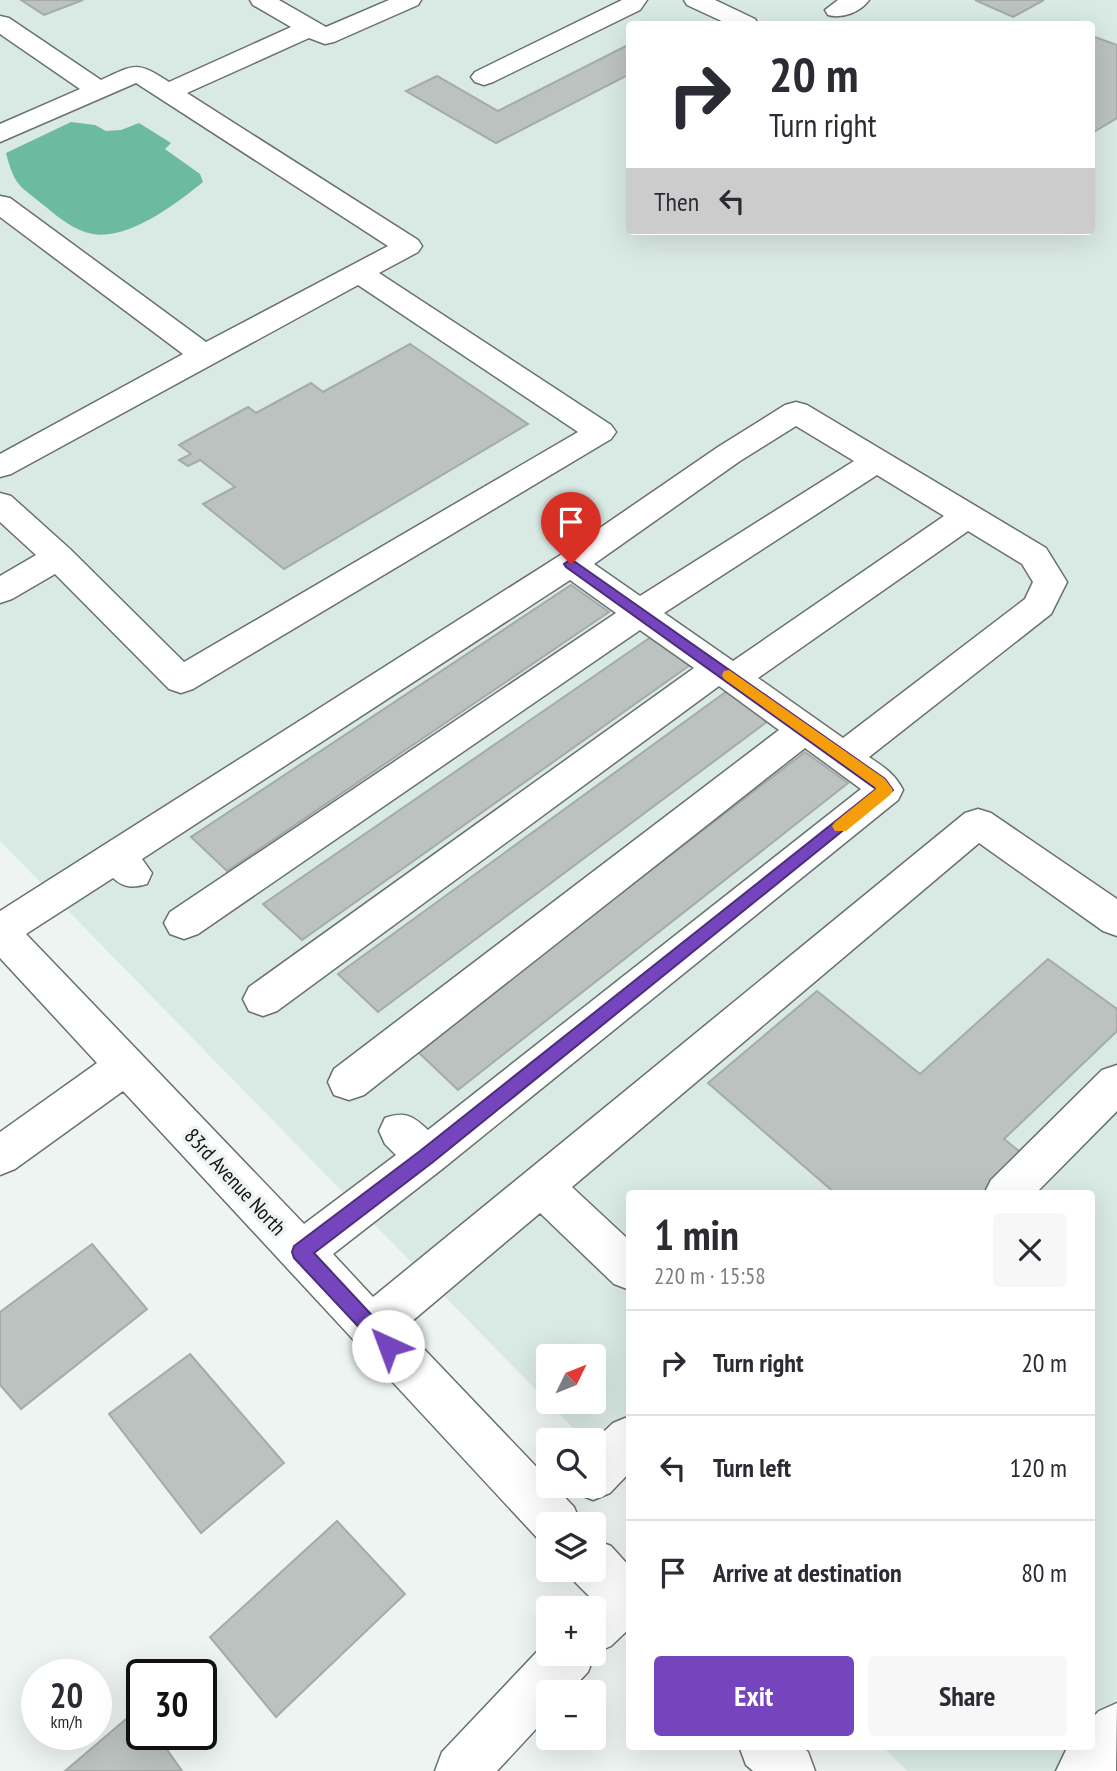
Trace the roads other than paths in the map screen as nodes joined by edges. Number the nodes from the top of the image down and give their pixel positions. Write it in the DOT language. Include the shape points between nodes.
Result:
graph roads {
  1 [pos="262,0"];
  2 [pos="409,0"];
  3 [pos="635,0"];
  4 [pos="696,0"];
  5 [pos="740,21"];
  6 [pos="0,23"];
  7 [pos="310,29"];
  8 [pos="484,77"];
  9 [pos="99,90"];
  10 [pos="167,92"];
  11 [pos="0,134"];
  12 [pos="0,204"];
  13 [pos="359,273"];
  14 [pos="204,355"];
  15 [pos="877,461"];
  16 [pos="0,467"];
  17 [pos="0,504"];
  18 [pos="967,516"];
  19 [pos="58,557"];
  20 [pos="571,564"];
  21 [pos="0,591"];
  22 [pos="641,612"];
  23 [pos="726,673"];
  24 [pos="805,729"];
  25 [pos="844,757"];
  26 [pos="1117,920"];
  27 [pos="184,923"];
  28 [pos="0,932"];
  29 [pos="263,999"];
  30 [pos="126,1066"];
  31 [pos="349,1082"];
  32 [pos="1117,1083"];
  33 [pos="0,1156"];
  34 [pos="541,1186"];
  35 [pos="1010,1190"];
  36 [pos="301,1252"];
  37 [pos="626,1266"];
  38 [pos="370,1327"];
  39 [pos="626,1443"];
  40 [pos="606,1463"];
  41 [pos="563,1509"];
  42 [pos="559,1666"];
  43 [pos="1117,1729"];
  44 [pos="769,1750"];
  45 [pos="461,1771"];
  46 [pos="789,1771"];
  47 [pos="1082,1771"];
  1 -- 7 [label="street"];
  2 -- 7 [label="street" via="325,37"];
  3 -- 8 [label="street"];
  4 -- 5 [label="street"];
  6 -- 9 [label="street"];
  7 -- 10 [label="street"];
  9 -- 10 [label="street" via="138,73"];
  9 -- 11 [label="street" via="20,114"];
  10 -- 13 [label="street" via="408,246"];
  12 -- 14 [label="street"];
  13 -- 14 [label="street"];
  13 -- 19 [label="street" via="600,432 181,680"];
  14 -- 16 [label="street"];
  15 -- 18 [label="street"];
  15 -- 20 [label="street" via="796,412"];
  15 -- 22 [label="street"];
  17 -- 19 [label="street"];
  18 -- 23 [label="street"];
  18 -- 25 [label="street" via="1034,556 1050,582 1039,606"];
  19 -- 21 [label="street"];
  20 -- 22 [label="street"];
  20 -- 28 [label="street" via="124,865"];
  22 -- 23 [label="street"];
  22 -- 27 [label="street"];
  23 -- 24 [label="street"];
  23 -- 29 [label="street"];
  24 -- 25 [label="street"];
  24 -- 31 [label="street"];
  25 -- 36 [label="street" via="885,790 413,1144"];
  26 -- 34 [label="street" via="978,823"];
  28 -- 30 [label="street, 83rd Avenue North"];
  30 -- 33 [label="street"];
  30 -- 36 [label="street, 83rd Avenue North"];
  32 -- 35 [label="street"];
  34 -- 37 [label="street"];
  34 -- 38 [label="street"];
  36 -- 38 [label="street, 83rd Avenue North"];
  38 -- 41 [label="street, 83rd Avenue North"];
  39 -- 40 [label="street"];
  42 -- 45 [label="street"];
  43 -- 47 [label="street"];
  44 -- 46 [label="street"];
}
